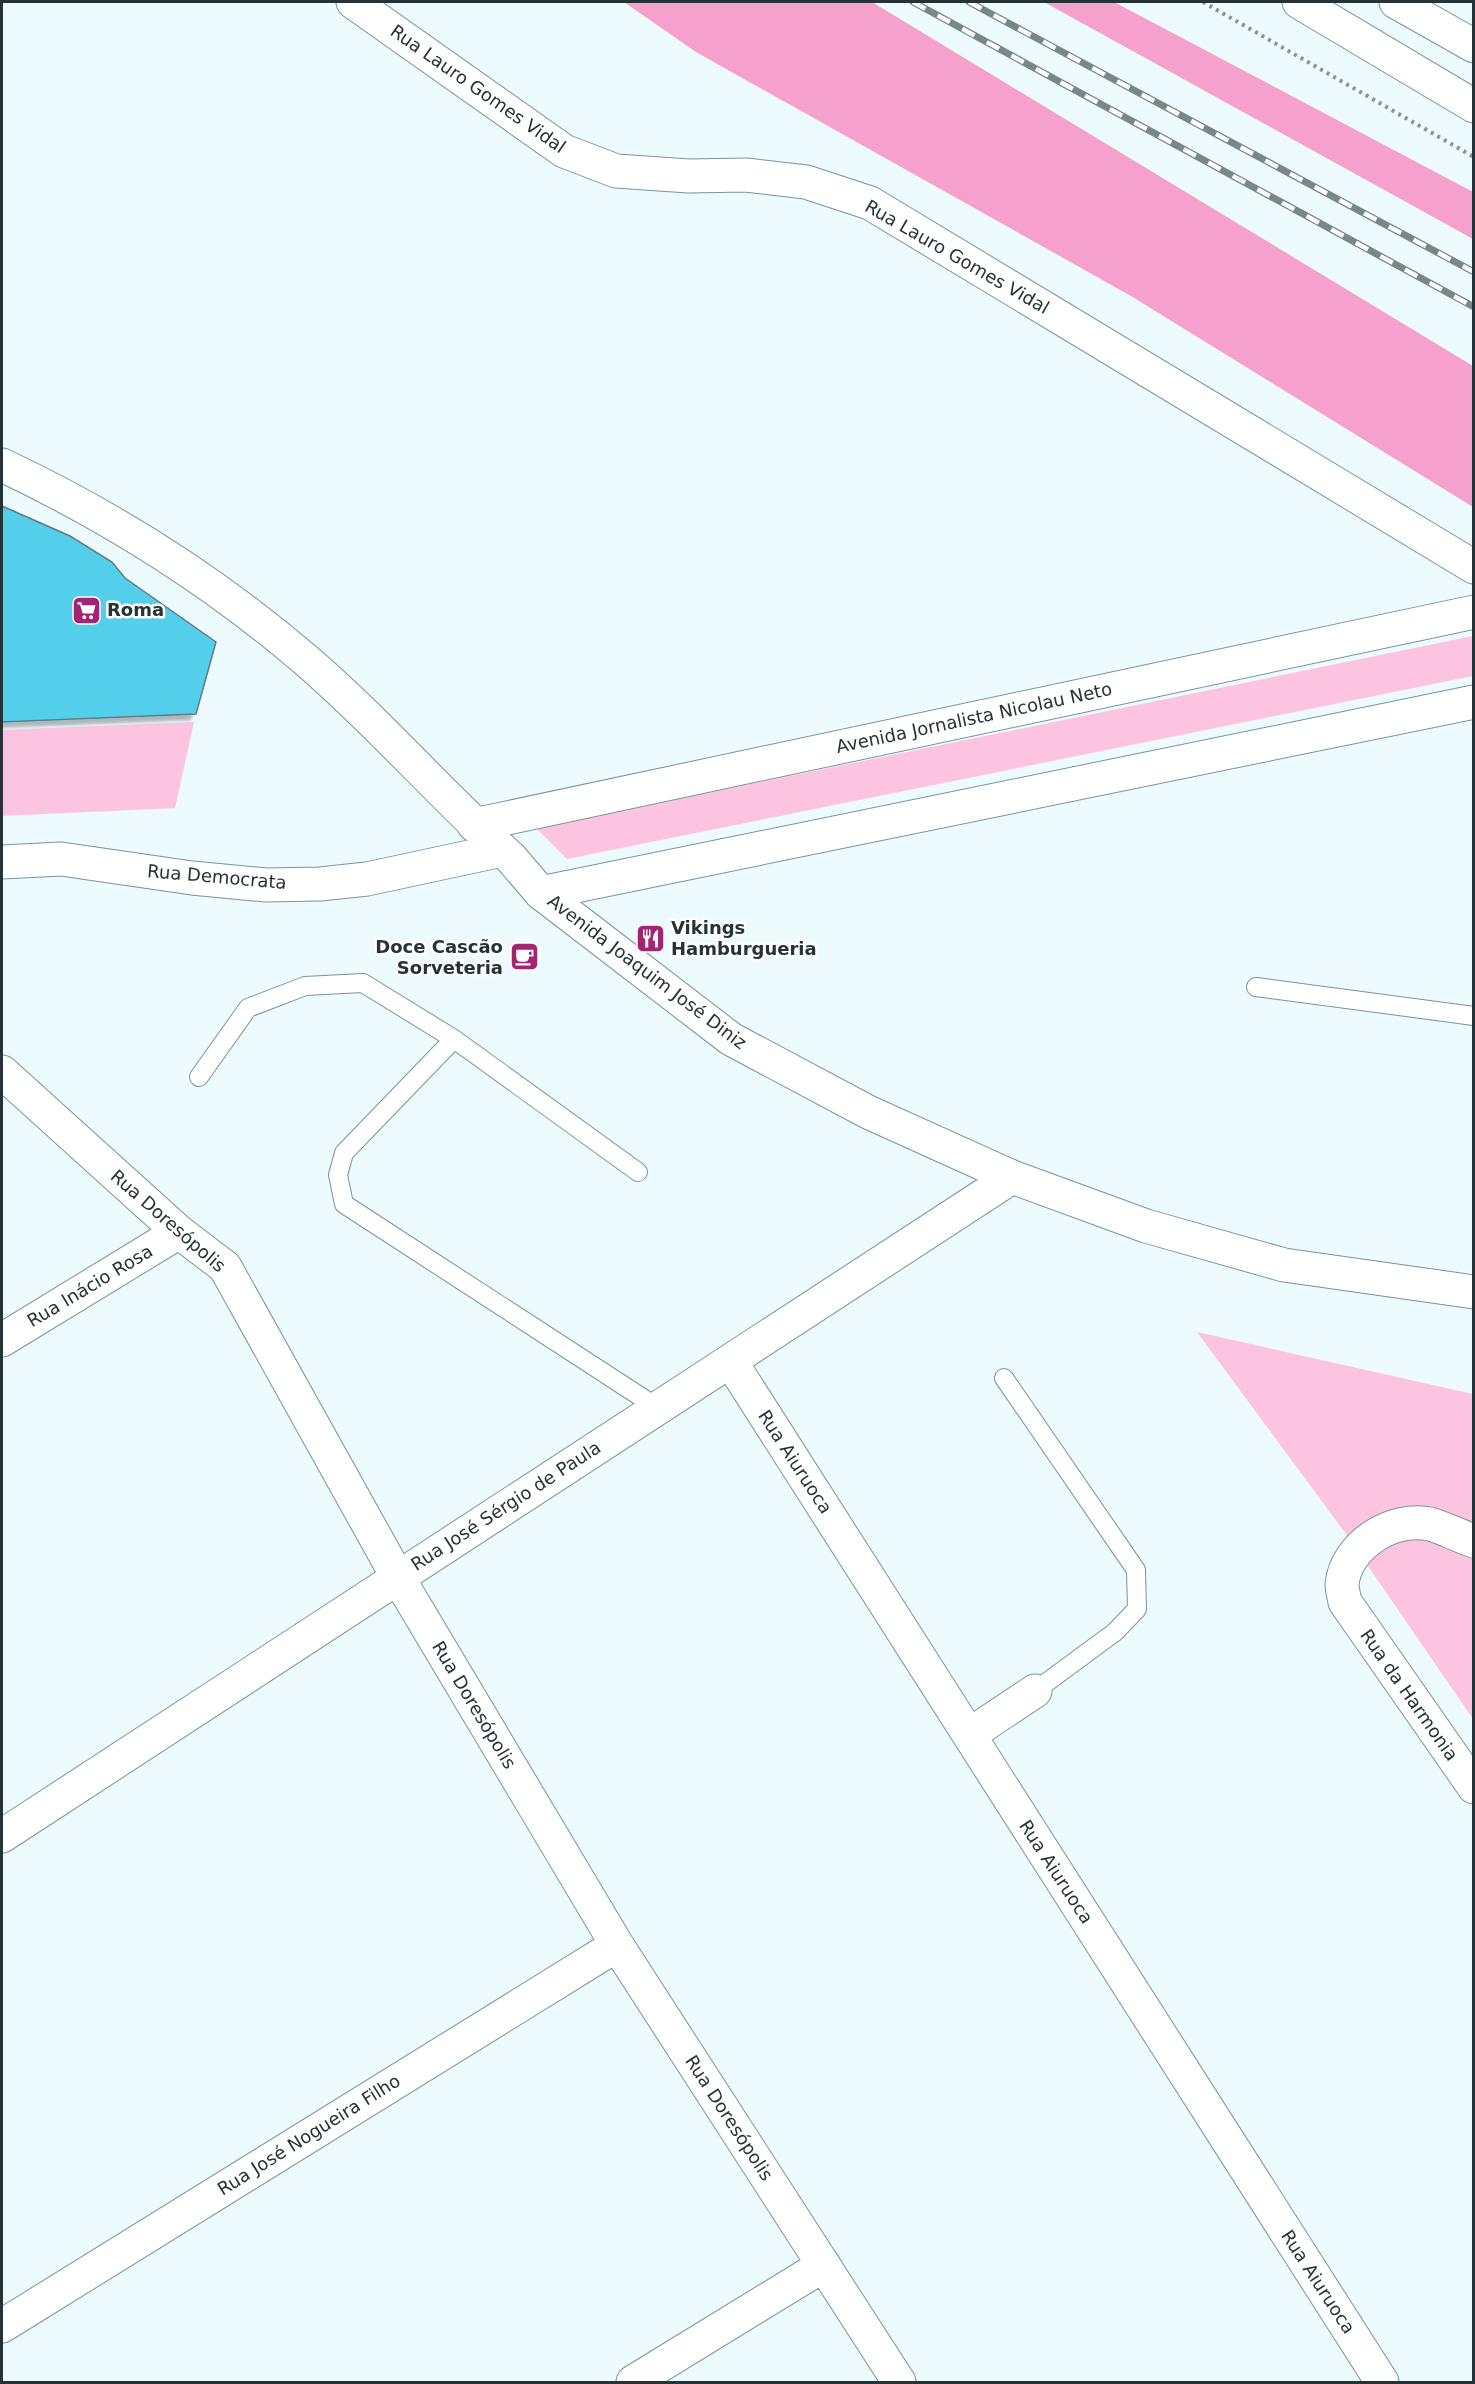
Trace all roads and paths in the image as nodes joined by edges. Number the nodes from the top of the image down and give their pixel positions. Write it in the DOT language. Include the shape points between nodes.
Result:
graph roads {
  1 [pos="353,2"];
  2 [pos="1203,2"];
  3 [pos="1299,2"];
  4 [pos="1396,2"];
  5 [pos="1473,46"];
  6 [pos="1473,106"];
  7 [pos="1473,157"];
  8 [pos="2,465"];
  9 [pos="1473,567"];
  10 [pos="1473,612"];
  11 [pos="1473,702"];
  12 [pos="474,825"];
  13 [pos="502,850"];
  14 [pos="2,862"];
  15 [pos="541,893"];
  16 [pos="1256,987"];
  17 [pos="1473,1016"];
  18 [pos="454,1039"];
  19 [pos="2,1072"];
  20 [pos="199,1077"];
  21 [pos="638,1172"];
  22 [pos="1012,1178"];
  23 [pos="179,1232"];
  24 [pos="1473,1292"];
  25 [pos="2,1341"];
  26 [pos="731,1362"];
  27 [pos="1004,1378"];
  28 [pos="658,1408"];
  29 [pos="1473,1541"];
  30 [pos="397,1576"];
  31 [pos="1035,1691"];
  32 [pos="969,1735"];
  33 [pos="1473,1787"];
  34 [pos="2,1836"];
  35 [pos="617,1945"];
  36 [pos="824,2265"];
  37 [pos="2,2326"];
  38 [pos="633,2382"];
  39 [pos="899,2382"];
  40 [pos="1382,2382"];
  1 -- 9 [label="street, Rua Lauro Gomes Vidal" via="564,151 615,171 756,176 806,182 870,203"];
  2 -- 7 [label="path"];
  3 -- 6 [label="street"];
  4 -- 5 [label="street"];
  8 -- 12 [label="street, Avenida Joaquim José Diniz" via="123,527 247,611 309,663"];
  10 -- 12 [label="street, Avenida Jornalista Nicolau Neto"];
  11 -- 15 [label="street"];
  12 -- 13 [label="street, Avenida Joaquim José Diniz"];
  13 -- 14 [label="street, Rua Democrata" via="366,879 320,884 266,885 192,878 61,859"];
  13 -- 15 [label="street, Avenida Joaquim José Diniz"];
  15 -- 22 [label="street, Avenida Joaquim José Diniz" via="731,1039 868,1112"];
  16 -- 17 [label="lane"];
  18 -- 20 [label="lane" via="363,983 305,986 248,1008"];
  18 -- 21 [label="lane"];
  18 -- 28 [label="lane" via="344,1153 338,1175 344,1204"];
  19 -- 23 [label="street, Rua Doresópolis"];
  22 -- 24 [label="street, Avenida Joaquim José Diniz" via="1146,1226 1284,1264"];
  22 -- 26 [label="street, Rua José Sérgio de Paula"];
  23 -- 25 [label="street, Rua Inácio Rosa"];
  23 -- 30 [label="street, Rua Doresópolis" via="225,1267"];
  26 -- 28 [label="street, Rua José Sérgio de Paula"];
  26 -- 32 [label="street, Rua Aiuruoca"];
  27 -- 31 [label="lane" via="1136,1570 1137,1609 1115,1632"];
  28 -- 30 [label="street, Rua José Sérgio de Paula"];
  29 -- 33 [label="street, Rua da Harmonia" via="1428,1524 1394,1526 1369,1538 1348,1564 1342,1585 1345,1602"];
  30 -- 34 [label="street, Rua José Sérgio de Paula"];
  30 -- 35 [label="street, Rua Doresópolis"];
  31 -- 32 [label="street"];
  32 -- 40 [label="street, Rua Aiuruoca"];
  35 -- 36 [label="street, Rua Doresópolis"];
  35 -- 37 [label="street, Rua José Nogueira Filho"];
  36 -- 38 [label="street"];
  36 -- 39 [label="street, Rua Doresópolis"];
}
